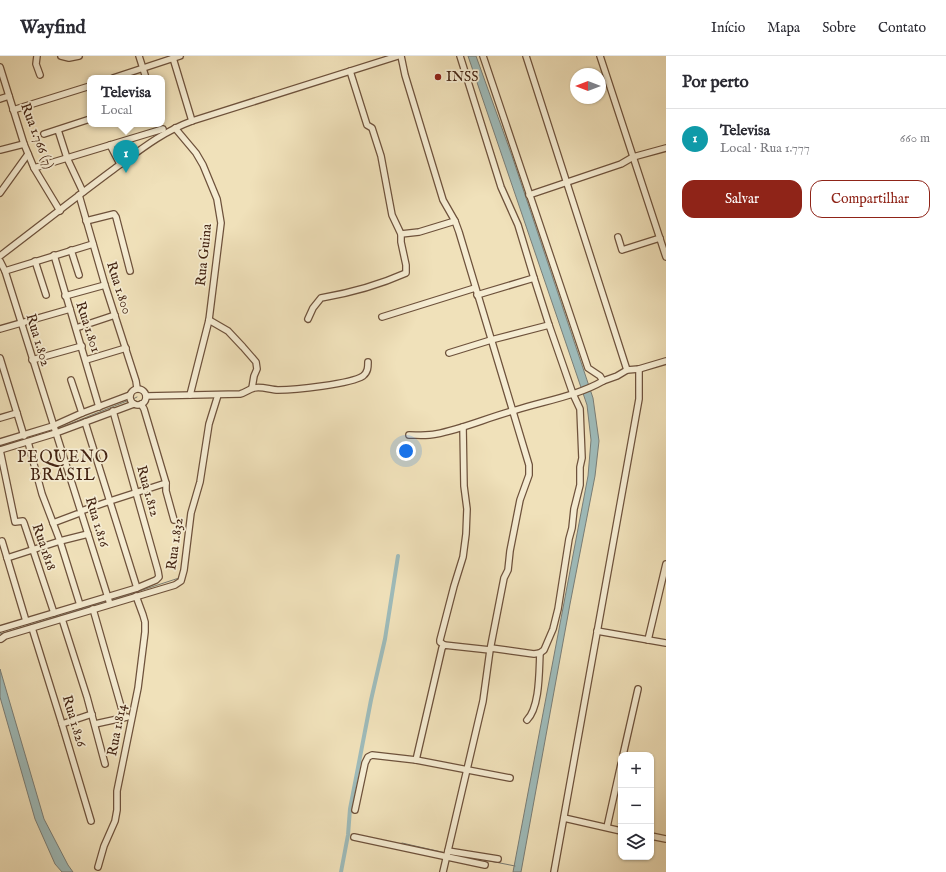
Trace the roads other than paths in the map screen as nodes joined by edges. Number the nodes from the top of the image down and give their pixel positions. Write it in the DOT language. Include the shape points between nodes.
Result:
graph roads {
  1 [pos="37,56"];
  2 [pos="60,56"];
  3 [pos="79,56"];
  4 [pos="139,56"];
  5 [pos="180,56"];
  6 [pos="398,56"];
  7 [pos="401,56"];
  8 [pos="460,56"];
  9 [pos="483,56"];
  10 [pos="526,56"];
  11 [pos="600,56"];
  12 [pos="173,58"];
  13 [pos="0,66"];
  14 [pos="143,69"];
  15 [pos="350,71"];
  16 [pos="40,75"];
  17 [pos="123,75"];
  18 [pos="145,75"];
  19 [pos="87,87"];
  20 [pos="9,96"];
  21 [pos="0,99"];
  22 [pos="13,110"];
  23 [pos="87,120"];
  24 [pos="192,121"];
  25 [pos="175,128"];
  26 [pos="163,129"];
  27 [pos="58,130"];
  28 [pos="44,134"];
  29 [pos="24,144"];
  30 [pos="110,145"];
  31 [pos="666,148"];
  32 [pos="0,150"];
  33 [pos="28,154"];
  34 [pos="633,157"];
  35 [pos="67,158"];
  36 [pos="120,164"];
  37 [pos="34,168"];
  38 [pos="567,182"];
  39 [pos="0,193"];
  40 [pos="81,193"];
  41 [pos="529,195"];
  42 [pos="60,211"];
  43 [pos="86,221"];
  44 [pos="455,221"];
  45 [pos="401,234"];
  46 [pos="618,237"];
  47 [pos="660,238"];
  48 [pos="93,244"];
  49 [pos="72,250"];
  50 [pos="54,255"];
  51 [pos="0,256"];
  52 [pos="666,258"];
  53 [pos="36,261"];
  54 [pos="0,262"];
  55 [pos="5,271"];
  56 [pos="130,271"];
  57 [pos="79,275"];
  58 [pos="534,278"];
  59 [pos="105,285"];
  60 [pos="475,288"];
  61 [pos="46,295"];
  62 [pos="477,295"];
  63 [pos="65,296"];
  64 [pos="70,309"];
  65 [pos="115,316"];
  66 [pos="382,317"];
  67 [pos="308,319"];
  68 [pos="209,320"];
  69 [pos="21,323"];
  70 [pos="549,325"];
  71 [pos="76,328"];
  72 [pos="0,329"];
  73 [pos="491,340"];
  74 [pos="82,346"];
  75 [pos="126,348"];
  76 [pos="449,354"];
  77 [pos="0,358"];
  78 [pos="32,360"];
  79 [pos="86,360"];
  80 [pos="666,361"];
  81 [pos="368,362"];
  82 [pos="639,369"];
  83 [pos="627,370"];
  84 [pos="71,380"];
  85 [pos="603,381"];
  86 [pos="137,388"];
  87 [pos="252,388"];
  88 [pos="575,393"];
  89 [pos="130,395"];
  90 [pos="190,395"];
  91 [pos="218,395"];
  92 [pos="146,396"];
  93 [pos="134,404"];
  94 [pos="141,404"];
  95 [pos="99,407"];
  96 [pos="513,410"];
  97 [pos="113,411"];
  98 [pos="17,413"];
  99 [pos="82,413"];
  100 [pos="0,418"];
  101 [pos="85,422"];
  102 [pos="53,426"];
  103 [pos="463,427"];
  104 [pos="56,433"];
  105 [pos="409,435"];
  106 [pos="24,436"];
  107 [pos="0,442"];
  108 [pos="28,442"];
  109 [pos="0,450"];
  110 [pos="166,483"];
  111 [pos="137,493"];
  112 [pos="110,501"];
  113 [pos="79,513"];
  114 [pos="174,520"];
  115 [pos="53,523"];
  116 [pos="88,534"];
  117 [pos="2,541"];
  118 [pos="60,541"];
  119 [pos="33,550"];
  120 [pos="7,558"];
  121 [pos="666,564"];
  122 [pos="137,588"];
  123 [pos="108,596"];
  124 [pos="136,596"];
  125 [pos="110,604"];
  126 [pos="80,605"];
  127 [pos="93,609"];
  128 [pos="54,613"];
  129 [pos="62,619"];
  130 [pos="26,622"];
  131 [pos="32,628"];
  132 [pos="0,629"];
  133 [pos="597,631"];
  134 [pos="1,639"];
  135 [pos="648,640"];
  136 [pos="666,643"];
  137 [pos="444,645"];
  138 [pos="491,649"];
  139 [pos="540,653"];
  140 [pos="638,689"];
  141 [pos="92,714"];
  142 [pos="131,716"];
  143 [pos="124,717"];
  144 [pos="527,720"];
  145 [pos="62,724"];
  146 [pos="95,724"];
  147 [pos="624,752"];
  148 [pos="416,760"];
  149 [pos="105,764"];
  150 [pos="467,770"];
  151 [pos="510,778"];
  152 [pos="618,778"];
  153 [pos="355,810"];
  154 [pos="564,818"];
  155 [pos="91,821"];
  156 [pos="607,827"];
  157 [pos="618,830"];
  158 [pos="354,837"];
  159 [pos="654,837"];
  160 [pos="666,839"];
  161 [pos="448,851"];
  162 [pos="446,858"];
  163 [pos="498,859"];
  164 [pos="485,865"];
  165 [pos="98,867"];
  166 [pos="443,872"];
  167 [pos="554,872"];
  1 -- 16 [label="street" via="36,64"];
  2 -- 3 [label="street"];
  4 -- 14 [label="street"];
  5 -- 12 [label="street"];
  6 -- 15 [label="street"];
  7 -- 44 [label="street" via="442,200"];
  8 -- 58 [label="street" via="501,188 518,225"];
  9 -- 41 [label="street"];
  10 -- 38 [label="street"];
  11 -- 34 [label="street"];
  12 -- 14 [label="street"];
  12 -- 24 [label="street"];
  13 -- 20 [label="street, Rua 1.766 (7)"];
  14 -- 17 [label="street"];
  14 -- 18 [label="street"];
  15 -- 24 [label="street"];
  15 -- 45 [label="street" via="367,125 372,128 381,156 392,215"];
  19 -- 22 [label="street"];
  20 -- 21 [label="street"];
  20 -- 22 [label="street, Rua 1.766 (7)"];
  22 -- 29 [label="street, Rua 1.766 (7)"];
  23 -- 27 [label="street"];
  24 -- 25 [label="street"];
  25 -- 26 [label="street"];
  25 -- 68 [label="street, Rua Guina" via="196,153 203,166 220,217"];
  26 -- 30 [label="street"];
  26 -- 36 [label="street"];
  27 -- 28 [label="street"];
  27 -- 35 [label="street, Rua 1.800"];
  29 -- 32 [label="street"];
  29 -- 33 [label="street, Rua 1.766 (7)"];
  30 -- 35 [label="street"];
  30 -- 36 [label="street"];
  31 -- 34 [label="street"];
  33 -- 37 [label="street, Rua 1.766 (7)"];
  33 -- 39 [label="street"];
  34 -- 38 [label="street"];
  34 -- 47 [label="street"];
  35 -- 37 [label="street"];
  35 -- 40 [label="street, Rua 1.800"];
  36 -- 40 [label="street"];
  37 -- 42 [label="street, Rua 1.766 (7)"];
  38 -- 41 [label="street"];
  38 -- 83 [label="street"];
  40 -- 42 [label="street"];
  40 -- 43 [label="street, Rua 1.800"];
  41 -- 85 [label="street" via="586,364"];
  42 -- 51 [label="street"];
  43 -- 48 [label="street, Rua 1.800"];
  43 -- 56 [label="street" via="114,214"];
  44 -- 45 [label="street" via="419,232"];
  44 -- 60 [label="street"];
  45 -- 67 [label="street" via="406,273 387,282 321,298"];
  46 -- 47 [label="street" via="622,250"];
  47 -- 52 [label="street"];
  48 -- 49 [label="street"];
  48 -- 59 [label="street, Rua 1.800"];
  49 -- 50 [label="street"];
  49 -- 57 [label="street"];
  50 -- 53 [label="street"];
  50 -- 63 [label="street, Rua 1.801"];
  53 -- 55 [label="street"];
  53 -- 61 [label="street"];
  54 -- 55 [label="street, Rua 1.802"];
  55 -- 69 [label="street, Rua 1.802"];
  58 -- 62 [label="street"];
  58 -- 70 [label="street"];
  59 -- 63 [label="street"];
  59 -- 65 [label="street, Rua 1.800"];
  60 -- 62 [label="street"];
  60 -- 66 [label="street"];
  62 -- 73 [label="street"];
  63 -- 64 [label="street, Rua 1.801"];
  64 -- 69 [label="street"];
  64 -- 71 [label="street, Rua 1.801"];
  65 -- 71 [label="street"];
  65 -- 75 [label="street, Rua 1.800"];
  68 -- 87 [label="street" via="228,331 256,362 257,369"];
  68 -- 90 [label="street, Rua Guina"];
  69 -- 72 [label="street"];
  69 -- 78 [label="street, Rua 1.802"];
  70 -- 73 [label="street"];
  70 -- 88 [label="street"];
  71 -- 74 [label="street, Rua 1.801"];
  73 -- 76 [label="street"];
  73 -- 96 [label="street"];
  74 -- 78 [label="street"];
  74 -- 79 [label="street, Rua 1.801"];
  75 -- 79 [label="street"];
  75 -- 86 [label="street, Rua 1.800"];
  77 -- 98 [label="street"];
  78 -- 102 [label="street, Rua 1.802"];
  79 -- 95 [label="street, Rua 1.801"];
  80 -- 82 [label="street"];
  81 -- 87 [label="street" via="368,370 364,375 353,380 285,390"];
  82 -- 83 [label="street"];
  82 -- 133 [label="street" via="639,399"];
  83 -- 85 [label="street"];
  84 -- 99 [label="street"];
  85 -- 88 [label="street"];
  86 -- 89 [label="street"];
  86 -- 92 [label="street"];
  87 -- 91 [label="street" via="244,393"];
  88 -- 96 [label="street"];
  88 -- 139 [label="street" via="580,409 580,485 558,609 548,644"];
  89 -- 93 [label="street"];
  89 -- 95 [label="street"];
  90 -- 91 [label="street"];
  90 -- 92 [label="street"];
  91 -- 124 [label="street, Rua 1.832" via="209,424 200,482 191,513 181,581"];
  92 -- 94 [label="street" via="146,400"];
  93 -- 94 [label="street"];
  93 -- 97 [label="street"];
  94 -- 110 [label="street"];
  95 -- 99 [label="street"];
  96 -- 103 [label="street"];
  96 -- 138 [label="street" via="529,471 520,500"];
  97 -- 101 [label="street"];
  97 -- 111 [label="street, Rua 1.812"];
  98 -- 100 [label="street"];
  98 -- 106 [label="street"];
  99 -- 102 [label="street"];
  101 -- 104 [label="street"];
  101 -- 112 [label="street"];
  102 -- 104 [label="street, Rua 1.802"];
  102 -- 106 [label="street"];
  103 -- 105 [label="street" via="436,434"];
  103 -- 137 [label="street" via="466,534 463,557 440,640"];
  104 -- 108 [label="street"];
  104 -- 113 [label="street, Rua 1.816"];
  106 -- 107 [label="street"];
  108 -- 109 [label="street"];
  108 -- 115 [label="street"];
  109 -- 119 [label="street, Rua 1818" via="15,522 24,523"];
  110 -- 111 [label="street"];
  110 -- 114 [label="street"];
  111 -- 112 [label="street"];
  111 -- 122 [label="street, Rua 1.812" via="159,577"];
  112 -- 113 [label="street"];
  112 -- 122 [label="street"];
  113 -- 115 [label="street"];
  113 -- 116 [label="street, Rua 1.816"];
  115 -- 118 [label="street"];
  116 -- 118 [label="street"];
  116 -- 123 [label="street, Rua 1.816"];
  117 -- 120 [label="street"];
  118 -- 119 [label="street"];
  118 -- 126 [label="street"];
  119 -- 120 [label="street"];
  119 -- 128 [label="street, Rua 1818"];
  120 -- 130 [label="street"];
  121 -- 135 [label="street"];
  122 -- 123 [label="street"];
  123 -- 125 [label="street, Rua 1.816"];
  123 -- 126 [label="street"];
  124 -- 125 [label="street, Rua 1.832"];
  124 -- 142 [label="street, Rua 1.814" via="143,615 145,632 138,688"];
  125 -- 127 [label="street, Rua 1.832"];
  126 -- 128 [label="street"];
  127 -- 129 [label="street, Rua 1.832"];
  127 -- 143 [label="street"];
  128 -- 130 [label="street"];
  129 -- 131 [label="street, Rua 1.832"];
  129 -- 141 [label="street"];
  130 -- 132 [label="street"];
  131 -- 134 [label="street, Rua 1.832"];
  131 -- 145 [label="street, Rua 1.826"];
  133 -- 135 [label="street"];
  133 -- 154 [label="street"];
  135 -- 136 [label="street"];
  137 -- 138 [label="street"];
  137 -- 148 [label="street"];
  138 -- 139 [label="street" via="527,654"];
  138 -- 150 [label="street" via="483,701"];
  139 -- 144 [label="street" via="537,694 532,715"];
  140 -- 147 [label="street"];
  141 -- 145 [label="street"];
  141 -- 146 [label="street"];
  142 -- 143 [label="street"];
  142 -- 165 [label="street, Rua 1.814" via="115,821"];
  143 -- 146 [label="street"];
  145 -- 155 [label="street, Rua 1.826"];
  146 -- 149 [label="street"];
  148 -- 150 [label="street"];
  148 -- 153 [label="street" via="377,755 368,757"];
  150 -- 151 [label="street"];
  150 -- 161 [label="street"];
  152 -- 156 [label="street"];
  154 -- 156 [label="street"];
  154 -- 167 [label="street"];
  156 -- 157 [label="street"];
  158 -- 162 [label="street"];
  159 -- 160 [label="street"];
  161 -- 162 [label="street"];
  161 -- 163 [label="street"];
  162 -- 164 [label="street"];
  162 -- 166 [label="street"];
}
